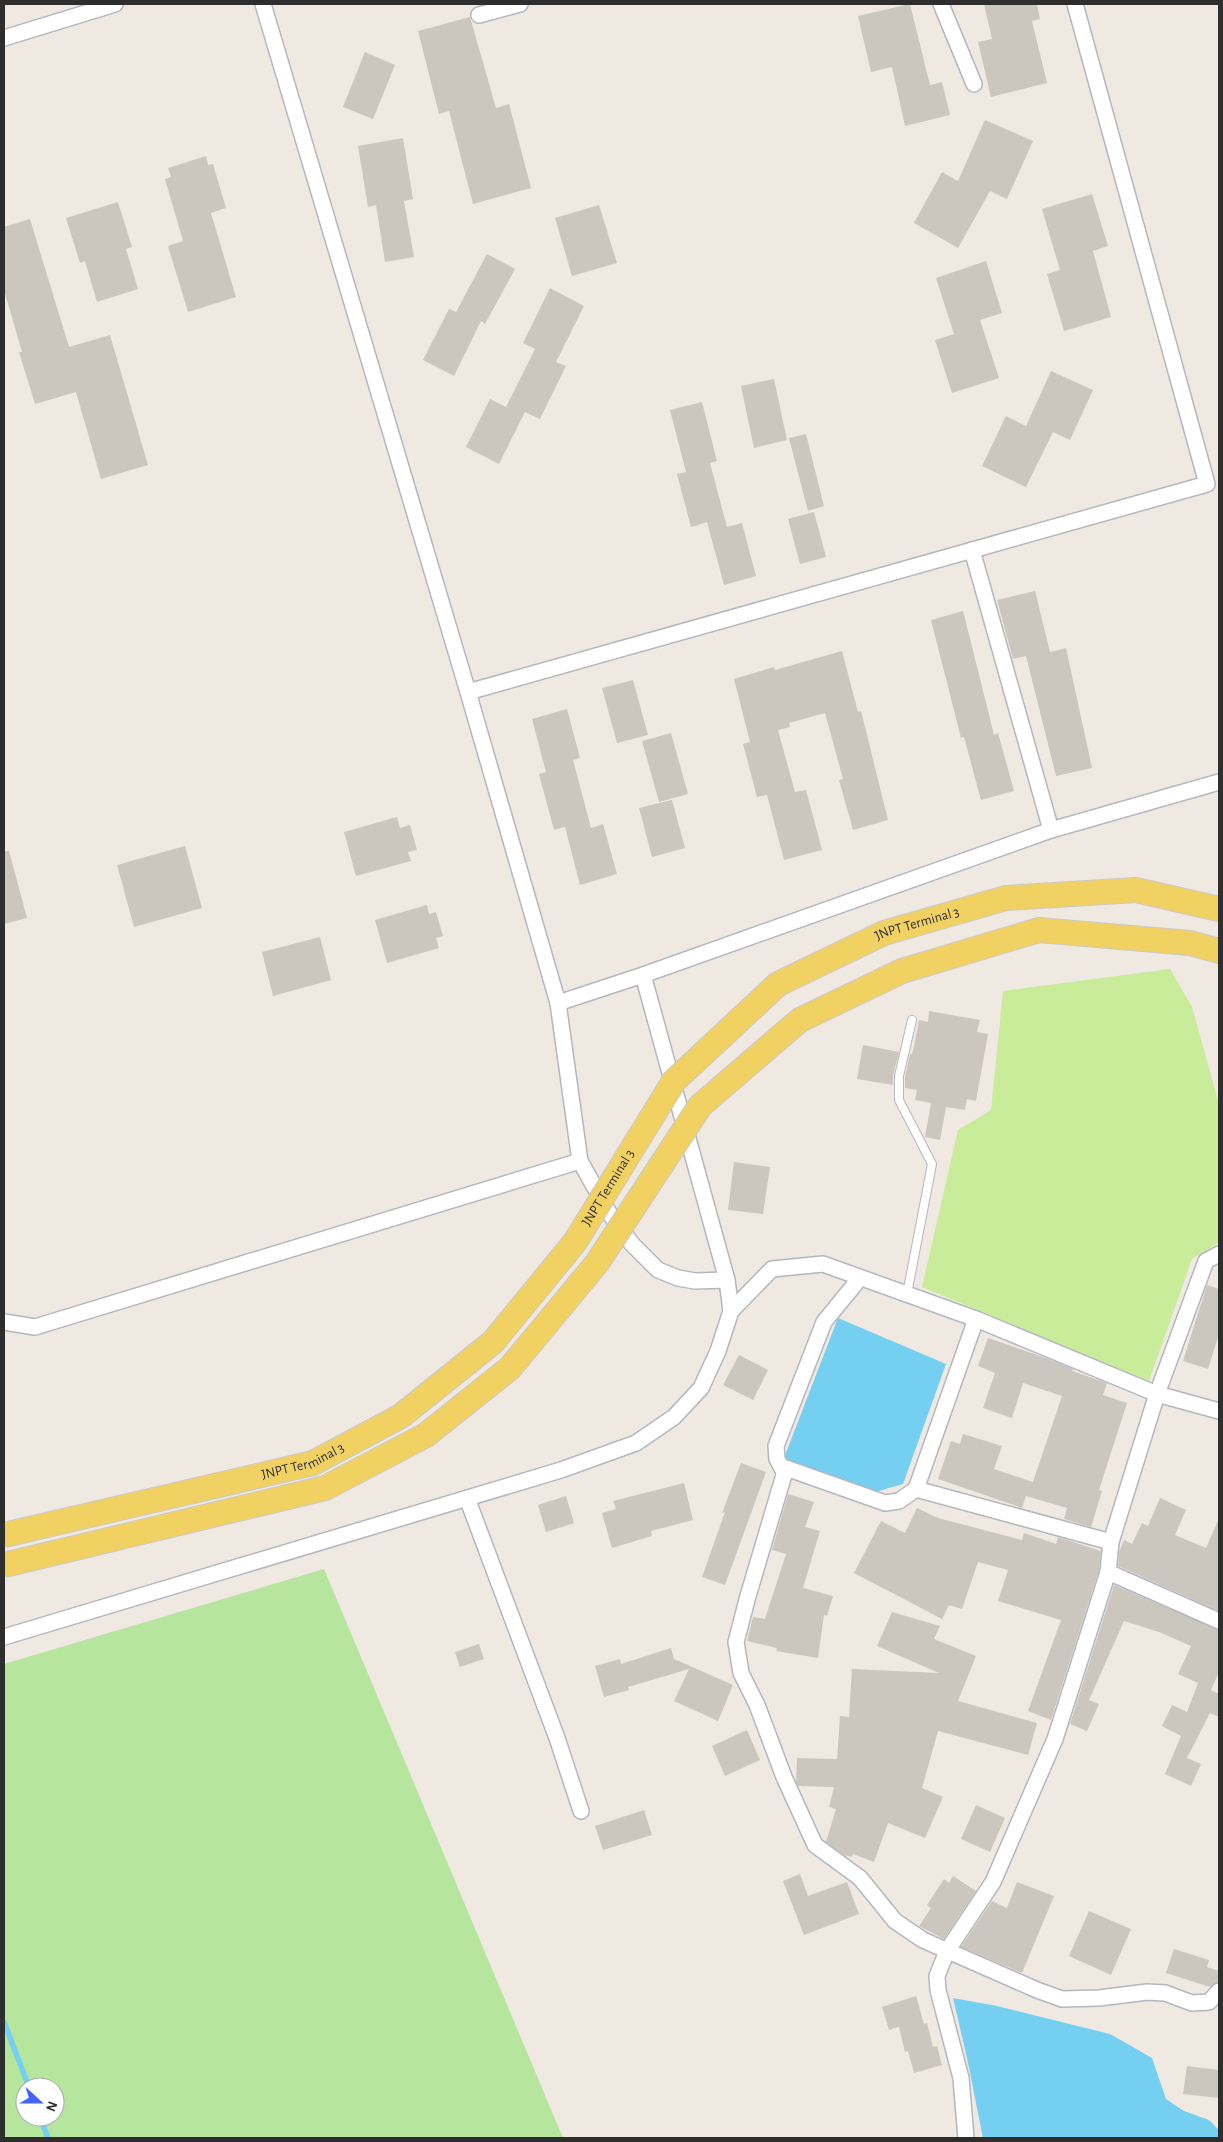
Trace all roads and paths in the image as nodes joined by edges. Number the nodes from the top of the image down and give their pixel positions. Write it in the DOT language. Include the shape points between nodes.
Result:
graph roads {
  1 [pos="115,4"];
  2 [pos="263,4"];
  3 [pos="520,4"];
  4 [pos="941,4"];
  5 [pos="1075,4"];
  6 [pos="479,14"];
  7 [pos="4,38"];
  8 [pos="974,84"];
  9 [pos="972,550"];
  10 [pos="468,692"];
  11 [pos="1219,782"];
  12 [pos="1051,830"];
  13 [pos="1219,909"];
  14 [pos="1219,951"];
  15 [pos="643,975"];
  16 [pos="558,1003"];
  17 [pos="912,1020"];
  18 [pos="580,1162"];
  19 [pos="1219,1254"];
  20 [pos="860,1278"];
  21 [pos="726,1280"];
  22 [pos="907,1294"];
  23 [pos="731,1311"];
  24 [pos="976,1319"];
  25 [pos="4,1322"];
  26 [pos="1157,1394"];
  27 [pos="1219,1411"];
  28 [pos="784,1472"];
  29 [pos="916,1489"];
  30 [pos="467,1498"];
  31 [pos="4,1535"];
  32 [pos="1111,1542"];
  33 [pos="4,1565"];
  34 [pos="1108,1572"];
  35 [pos="1219,1621"];
  36 [pos="4,1637"];
  37 [pos="581,1811"];
  38 [pos="947,1951"];
  39 [pos="1219,1991"];
  40 [pos="966,2138"];
  1 -- 7 [label="street"];
  2 -- 10 [label="street"];
  3 -- 6 [label="street"];
  4 -- 8 [label="street"];
  5 -- 9 [label="street" via="1207,484"];
  9 -- 10 [label="street"];
  9 -- 12 [label="street"];
  10 -- 16 [label="street"];
  11 -- 12 [label="street"];
  12 -- 15 [label="street"];
  13 -- 31 [label="main road, JNPT Terminal 3, bridge" via="1136,890 1006,898 884,933 778,984 674,1081 575,1242 493,1342 401,1416 313,1463"];
  14 -- 33 [label="main road, JNPT Terminal 3, bridge" via="1190,943 1039,930 902,971 800,1020 700,1106 597,1263 510,1368 426,1435 325,1488"];
  15 -- 16 [label="street"];
  15 -- 21 [label="street"];
  16 -- 18 [label="street"];
  17 -- 22 [label="lane" via="899,1076 899,1100 932,1164"];
  18 -- 21 [label="street" via="620,1229 658,1270 695,1281"];
  18 -- 25 [label="street" via="35,1327"];
  19 -- 26 [label="street" via="1206,1261"];
  20 -- 22 [label="street"];
  20 -- 23 [label="street" via="823,1264 772,1269"];
  20 -- 28 [label="street" via="824,1322 776,1446 777,1460"];
  21 -- 23 [label="street"];
  22 -- 24 [label="street"];
  23 -- 30 [label="street" via="701,1388 674,1417 636,1444"];
  24 -- 26 [label="street"];
  24 -- 29 [label="street"];
  26 -- 27 [label="street"];
  26 -- 32 [label="street"];
  28 -- 29 [label="street" via="786,1468 885,1503 899,1501"];
  28 -- 38 [label="street" via="736,1642 739,1676 758,1705 784,1777 815,1846 860,1878 895,1921"];
  29 -- 32 [label="street"];
  30 -- 36 [label="street"];
  30 -- 37 [label="street"];
  32 -- 34 [label="street"];
  34 -- 35 [label="street"];
  34 -- 38 [label="street" via="1055,1739 993,1882"];
  38 -- 39 [label="street" via="1062,1999 1147,1992 1165,1993 1192,2003 1209,2002"];
  38 -- 40 [label="street" via="937,1976 938,1990 961,2078"];
}
